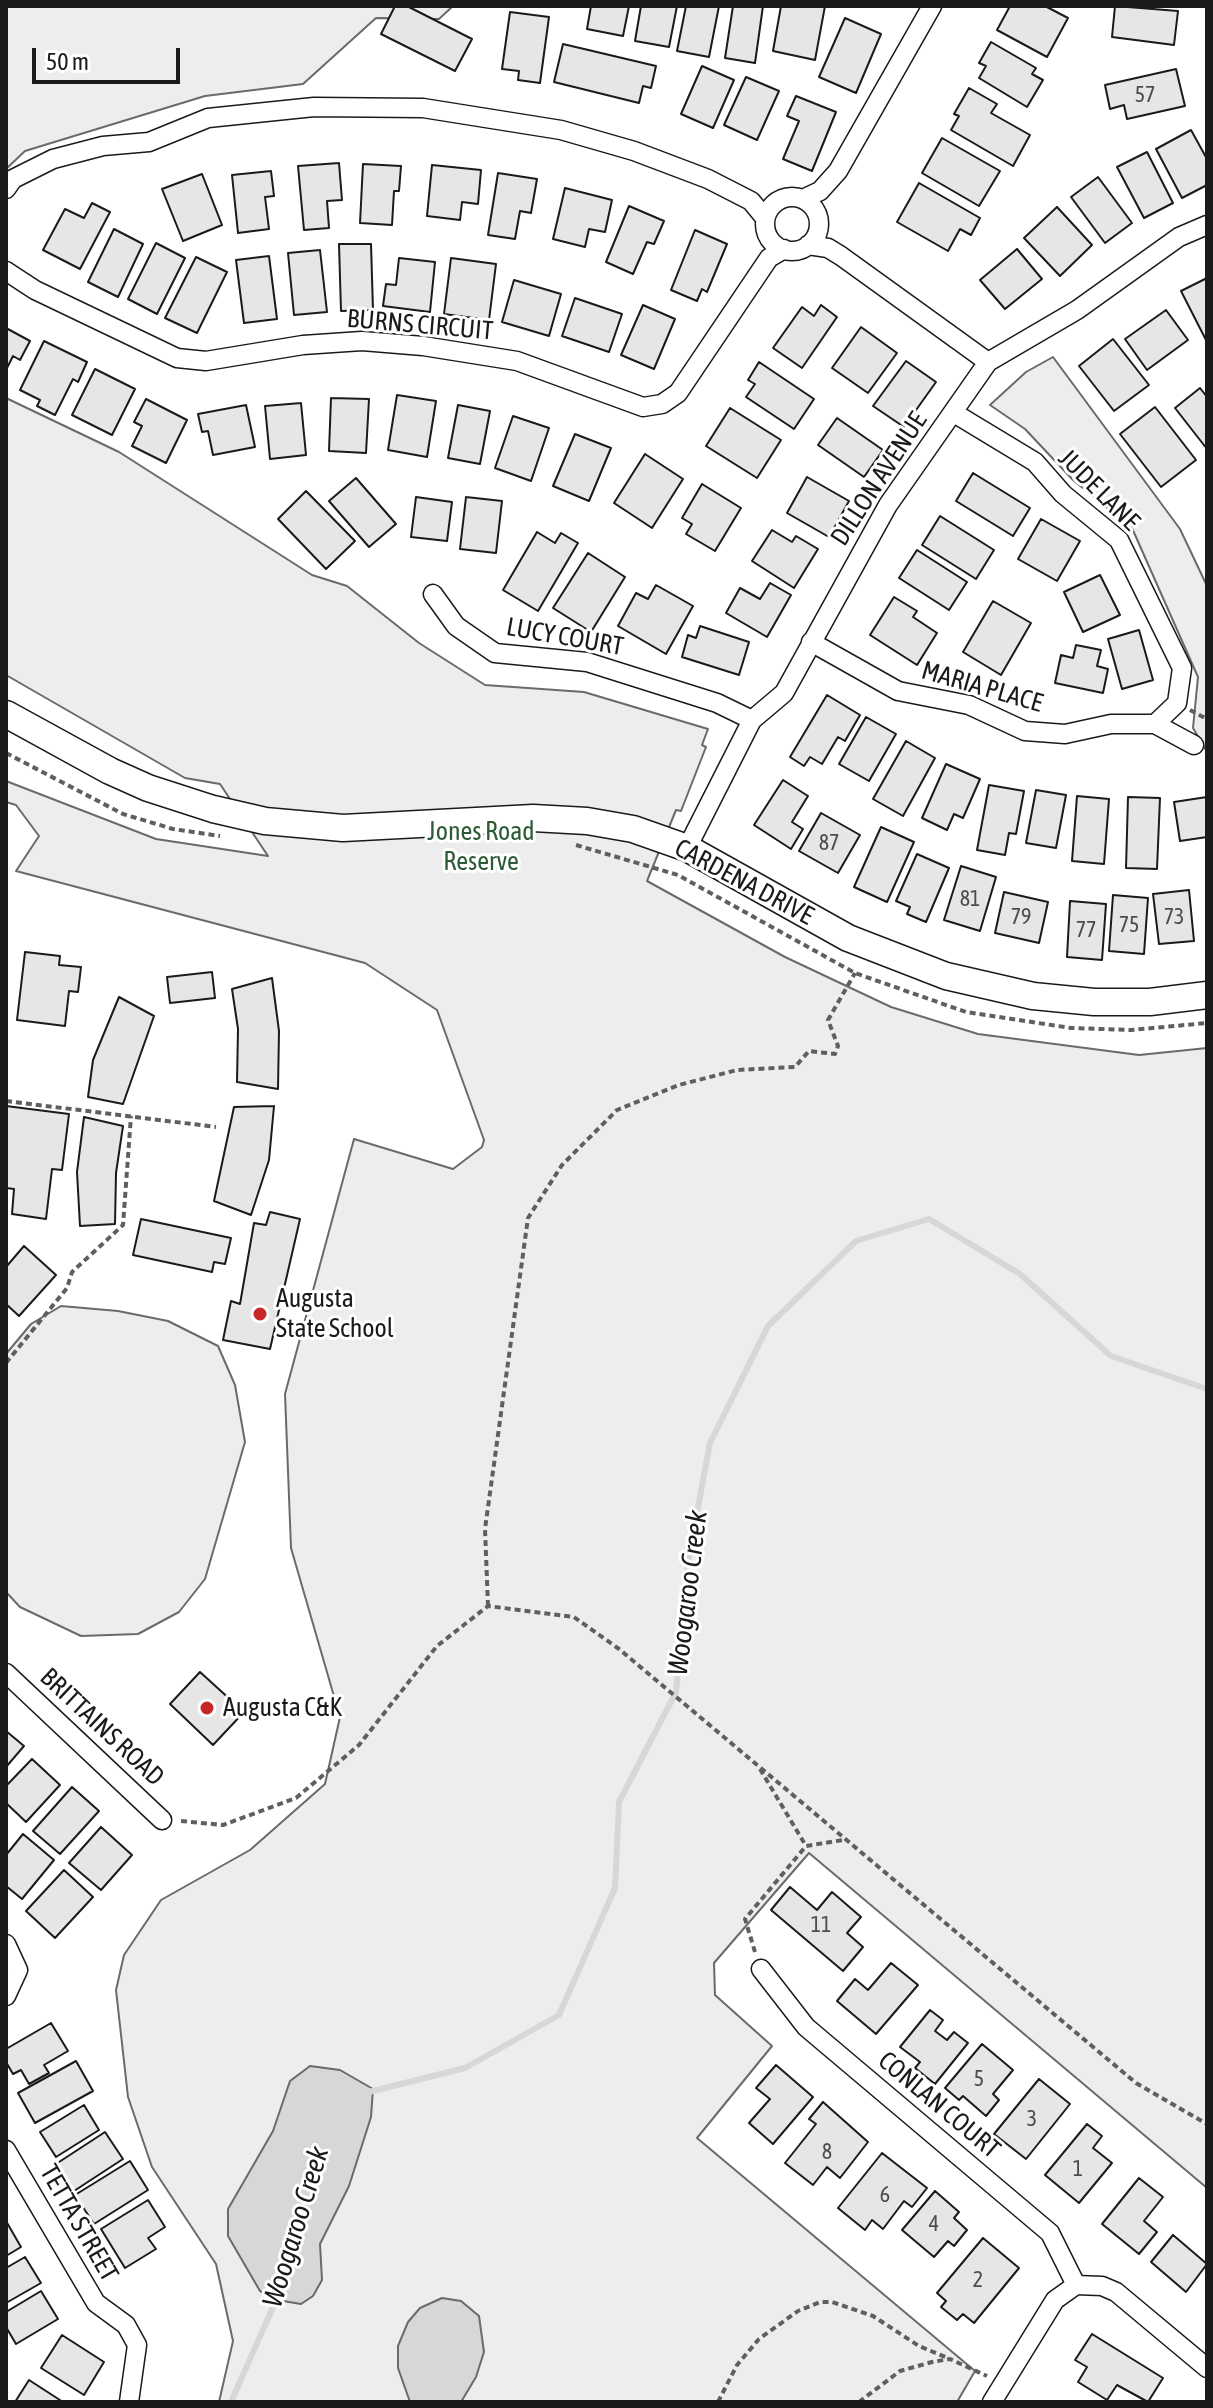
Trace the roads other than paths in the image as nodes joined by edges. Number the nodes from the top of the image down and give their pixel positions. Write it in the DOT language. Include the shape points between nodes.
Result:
graph roads {
  1 [pos="932,6"];
  2 [pos="6,189"];
  3 [pos="809,204"];
  4 [pos="769,211"];
  5 [pos="1207,225"];
  6 [pos="818,242"];
  7 [pos="775,249"];
  8 [pos="6,271"];
  9 [pos="988,362"];
  10 [pos="954,413"];
  11 [pos="433,594"];
  12 [pos="811,642"];
  13 [pos="6,714"];
  14 [pos="752,720"];
  15 [pos="1155,724"];
  16 [pos="1194,745"];
  17 [pos="687,848"];
  18 [pos="1207,995"];
  19 [pos="6,1673"];
  20 [pos="162,1820"];
  21 [pos="6,1944"];
  22 [pos="761,1969"];
  23 [pos="6,1996"];
  24 [pos="6,2150"];
  25 [pos="1076,2285"];
  26 [pos="1207,2368"];
  27 [pos="129,2402"];
  28 [pos="992,2402"];
  1 -- 3 [label="street" via="838,171"];
  2 -- 4 [label="street" via="13,179 53,159 103,146 149,142 208,118 314,107 423,108 561,130 620,146 708,179"];
  3 -- 4 [label="street" via="787,197"];
  3 -- 6 [label="street"];
  4 -- 7 [label="street"];
  5 -- 9 [label="street, DILLON AVENUE" via="1179,237 1077,310"];
  6 -- 7 [label="street"];
  6 -- 9 [label="street"];
  7 -- 8 [label="street, BURNS CIRCUIT" via="678,393 662,404 643,407 517,361 423,346 362,341 206,361 177,358"];
  9 -- 10 [label="street, DILLON AVENUE"];
  10 -- 12 [label="street, DILLON AVENUE" via="888,505"];
  10 -- 15 [label="street, JUDE LANE" via="1035,462 1063,494 1119,540 1182,668 1177,703"];
  11 -- 14 [label="street, LUCY COURT" via="456,626 495,653 587,662 717,703"];
  12 -- 14 [label="street, DILLON AVENUE" via="784,693"];
  12 -- 15 [label="street, MARIA PLACE" via="898,691 969,705 1025,731 1065,734 1111,724"];
  13 -- 17 [label="street, CARDENA DRIVE" via="148,788 265,821 343,828 492,819 587,821 633,829"];
  14 -- 17 [label="street, DILLON AVENUE"];
  15 -- 16 [label="street, MARIA PLACE"];
  17 -- 18 [label="street, CARDENA DRIVE" via="848,938 946,976 1033,996 1094,1002"];
  19 -- 20 [label="street, BRITTAINS ROAD"];
  21 -- 23 [label="street" via="18,1970"];
  22 -- 25 [label="street, CONLAN COURT" via="806,2027 1050,2233"];
  24 -- 27 [label="street, TETTA STREET" via="96,2303 126,2325 137,2345"];
  25 -- 26 [label="street" via="1116,2292"];
  25 -- 28 [label="street" via="1055,2300"];
}
